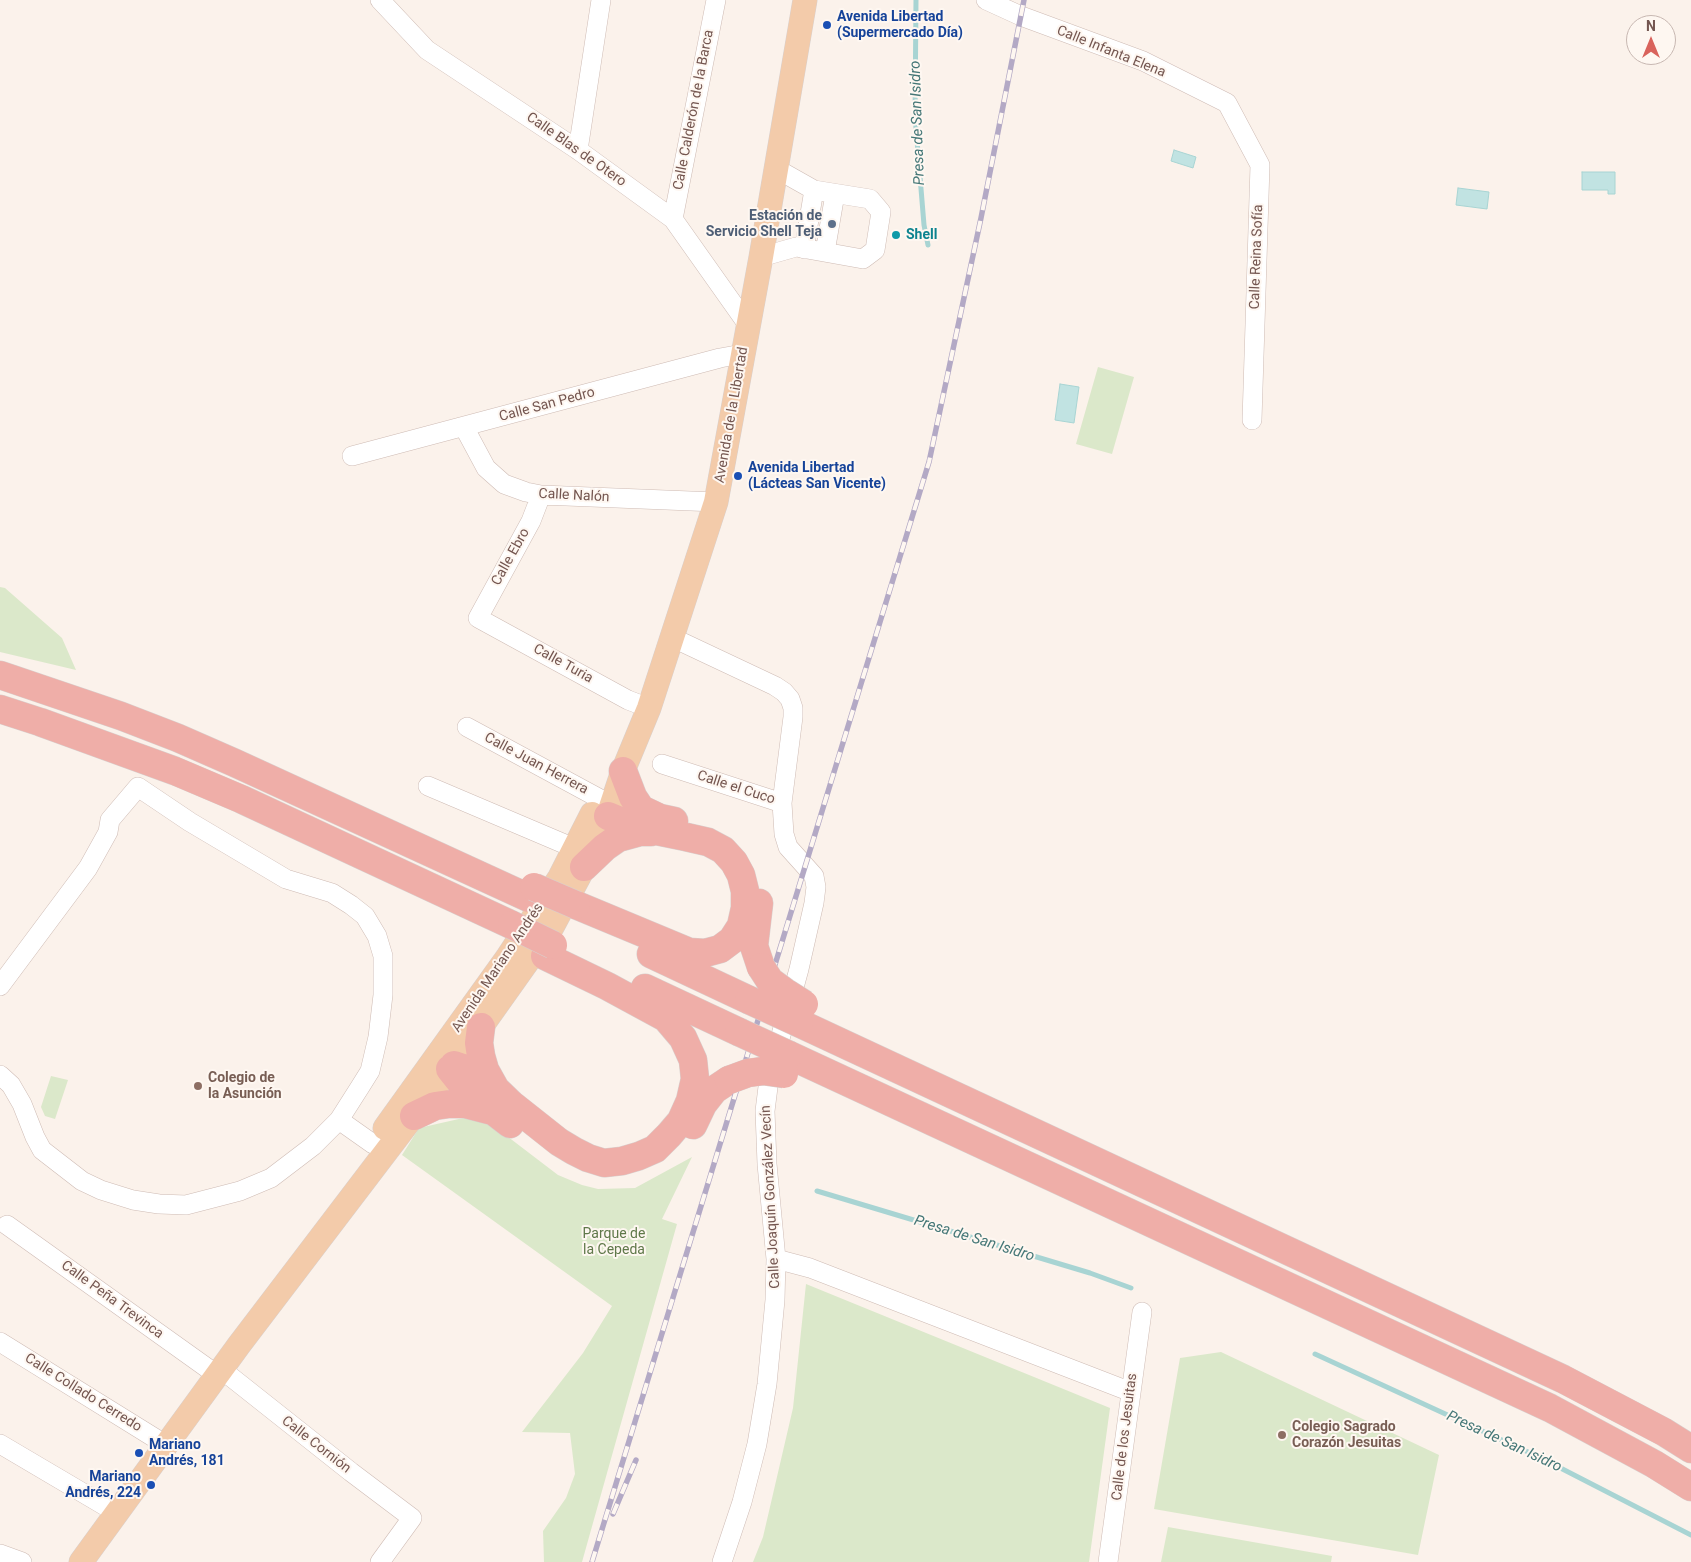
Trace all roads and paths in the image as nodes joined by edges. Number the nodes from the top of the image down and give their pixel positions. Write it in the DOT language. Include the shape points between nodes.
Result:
graph roads {
  1 [pos="380,0"];
  2 [pos="601,0"];
  3 [pos="716,0"];
  4 [pos="805,0"];
  5 [pos="986,0"];
  6 [pos="1227,103"];
  7 [pos="578,150"];
  8 [pos="775,168"];
  9 [pos="814,190"];
  10 [pos="835,194"];
  11 [pos="673,220"];
  12 [pos="804,249"];
  13 [pos="825,252"];
  14 [pos="761,257"];
  15 [pos="748,324"];
  16 [pos="742,354"];
  17 [pos="1252,420"];
  18 [pos="464,427"];
  19 [pos="352,456"];
  20 [pos="541,495"];
  21 [pos="716,502"];
  22 [pos="478,618"];
  23 [pos="671,637"];
  24 [pos="0,675"];
  25 [pos="649,708"];
  26 [pos="0,709"];
  27 [pos="467,727"];
  28 [pos="662,764"];
  29 [pos="428,786"];
  30 [pos="607,801"];
  31 [pos="782,802"];
  32 [pos="660,825"];
  33 [pos="579,857"];
  34 [pos="573,911"];
  35 [pos="508,939"];
  36 [pos="549,950"];
  37 [pos="0,986"];
  38 [pos="801,1013"];
  39 [pos="481,1027"];
  40 [pos="786,1064"];
  41 [pos="451,1066"];
  42 [pos="0,1075"];
  43 [pos="421,1079"];
  44 [pos="494,1100"];
  45 [pos="414,1116"];
  46 [pos="339,1120"];
  47 [pos="373,1144"];
  48 [pos="7,1225"];
  49 [pos="776,1259"];
  50 [pos="300,1266"];
  51 [pos="1142,1312"];
  52 [pos="0,1342"];
  53 [pos="239,1345"];
  54 [pos="219,1372"];
  55 [pos="1131,1392"];
  56 [pos="0,1444"];
  57 [pos="166,1445"];
  58 [pos="1691,1449"];
  59 [pos="1691,1487"];
  60 [pos="116,1513"];
  61 [pos="0,1554"];
  62 [pos="22,1562"];
  63 [pos="81,1562"];
  64 [pos="380,1562"];
  65 [pos="722,1562"];
  66 [pos="1108,1562"];
  1 -- 7 [label="street, Calle Blas de Otero" via="426,50"];
  2 -- 7 [label="street"];
  3 -- 11 [label="street, Calle Calderón de la Barca"];
  4 -- 8 [label="main road, Avenida de la Libertad"];
  5 -- 6 [label="street, Calle Infanta Elena" via="1142,61"];
  6 -- 17 [label="street, Calle Reina Sofía" via="1260,165"];
  7 -- 11 [label="street, Calle Blas de Otero"];
  8 -- 9 [label="street"];
  8 -- 14 [label="main road, Avenida de la Libertad"];
  9 -- 10 [label="street"];
  9 -- 12 [label="street"];
  10 -- 13 [label="street"];
  10 -- 13 [label="street" via="870,199 882,212 875,250 863,259"];
  11 -- 15 [label="street, Calle Blas de Otero"];
  12 -- 13 [label="street"];
  12 -- 14 [label="street"];
  14 -- 15 [label="main road, Avenida de la Libertad"];
  15 -- 16 [label="main road, Avenida de la Libertad"];
  16 -- 18 [label="street, Calle San Pedro"];
  16 -- 21 [label="main road, Avenida de la Libertad"];
  18 -- 19 [label="street, Calle San Pedro"];
  18 -- 20 [label="street, Calle Nalón" via="486,468 504,484"];
  20 -- 21 [label="street, Calle Nalón"];
  20 -- 22 [label="street, Calle Ebro" via="531,521"];
  21 -- 23 [label="main road, Avenida de la Libertad"];
  22 -- 25 [label="street, Calle Turia" via="628,700"];
  23 -- 25 [label="main road, Avenida de la Libertad"];
  23 -- 31 [label="street, Calle el Cuco" via="775,686 790,698 793,717"];
  24 -- 34 [label="highway, bridge" via="161,732 343,811 452,853"];
  25 -- 30 [label="main road, Avenida de la Libertad"];
  26 -- 35 [label="highway" via="175,771 241,799"];
  27 -- 30 [label="street, Calle Juan Herrera"];
  28 -- 31 [label="street, Calle el Cuco"];
  29 -- 33 [label="street"];
  30 -- 32 [label="highway" via="632,826"];
  30 -- 32 [label="highway" via="633,797 641,809"];
  30 -- 33 [label="main road, Avenida Mariano Andrés"];
  31 -- 49 [label="street, Calle Joaquín González Vecín" via="788,847 814,876 816,886 799,969 769,1079 765,1111"];
  32 -- 33 [label="highway" via="618,838"];
  32 -- 34 [label="highway" via="708,842 723,850 734,862 741,875 744,908 741,926 732,940 720,949 705,953 689,952"];
  32 -- 38 [label="highway, bridge" via="718,831 748,857 757,874 760,891 754,946 761,968"];
  33 -- 35 [label="main road, Avenida Mariano Andrés"];
  33 -- 39 [label="main road, Avenida Mariano Andrés" via="552,927"];
  34 -- 38 [label="highway, bridge" via="749,1000"];
  35 -- 36 [label="highway, bridge"];
  35 -- 41 [label="main road" via="509,967 450,1052"];
  35 -- 43 [label="main road, Avenida Mariano Andrés"];
  36 -- 40 [label="highway, bridge" via="739,1032"];
  36 -- 44 [label="highway" via="666,1018 683,1038 693,1060 690,1101 681,1120 655,1149 622,1161 604,1163 559,1142 511,1104"];
  37 -- 46 [label="street" via="88,868 108,832 110,820 138,787 286,879 332,893 365,916 377,936 383,956 378,1036 370,1071"];
  38 -- 58 [label="highway" via="1090,1158 1563,1379"];
  39 -- 41 [label="main road, Avenida Mariano Andrés"];
  39 -- 44 [label="highway" via="481,1056"];
  40 -- 44 [label="highway, bridge" via="748,1072 729,1080 714,1090 684,1140 668,1154 632,1174 611,1177 593,1175 558,1161"];
  40 -- 59 [label="highway" via="810,1082 954,1145 1115,1205 1550,1408"];
  41 -- 43 [label="main road"];
  41 -- 44 [label="highway" via="484,1078"];
  41 -- 45 [label="main road, Avenida Mariano Andrés"];
  42 -- 46 [label="street" via="12,1085 42,1150 82,1181 101,1190 159,1204 211,1200 271,1178 308,1150"];
  43 -- 47 [label="main road, Avenida Mariano Andrés"];
  44 -- 45 [label="highway" via="478,1106 435,1106"];
  45 -- 50 [label="main road, Avenida Mariano Andrés"];
  46 -- 47 [label="street"];
  47 -- 50 [label="main road, Avenida Mariano Andrés" via="373,1156 312,1239"];
  47 -- 53 [label="main road, Avenida Mariano Andrés" via="299,1243"];
  48 -- 54 [label="street, Calle Peña Trevinca"];
  49 -- 55 [label="street" via="810,1268"];
  49 -- 65 [label="street, Calle Joaquín González Vecín" via="768,1384 747,1483"];
  50 -- 53 [label="main road, Avenida Mariano Andrés"];
  51 -- 55 [label="street, Calle de los Jesuitas"];
  52 -- 57 [label="street, Calle Collado Cerredo"];
  53 -- 54 [label="main road, Avenida Mariano Andrés"];
  54 -- 57 [label="main road, Avenida Mariano Andrés"];
  54 -- 64 [label="street, Calle Cornión" via="412,1518"];
  55 -- 66 [label="street, Calle de los Jesuitas"];
  56 -- 60 [label="street"];
  57 -- 60 [label="main road, Avenida Mariano Andrés"];
  60 -- 63 [label="main road, Avenida Mariano Andrés"];
  61 -- 62 [label="street"];
}
